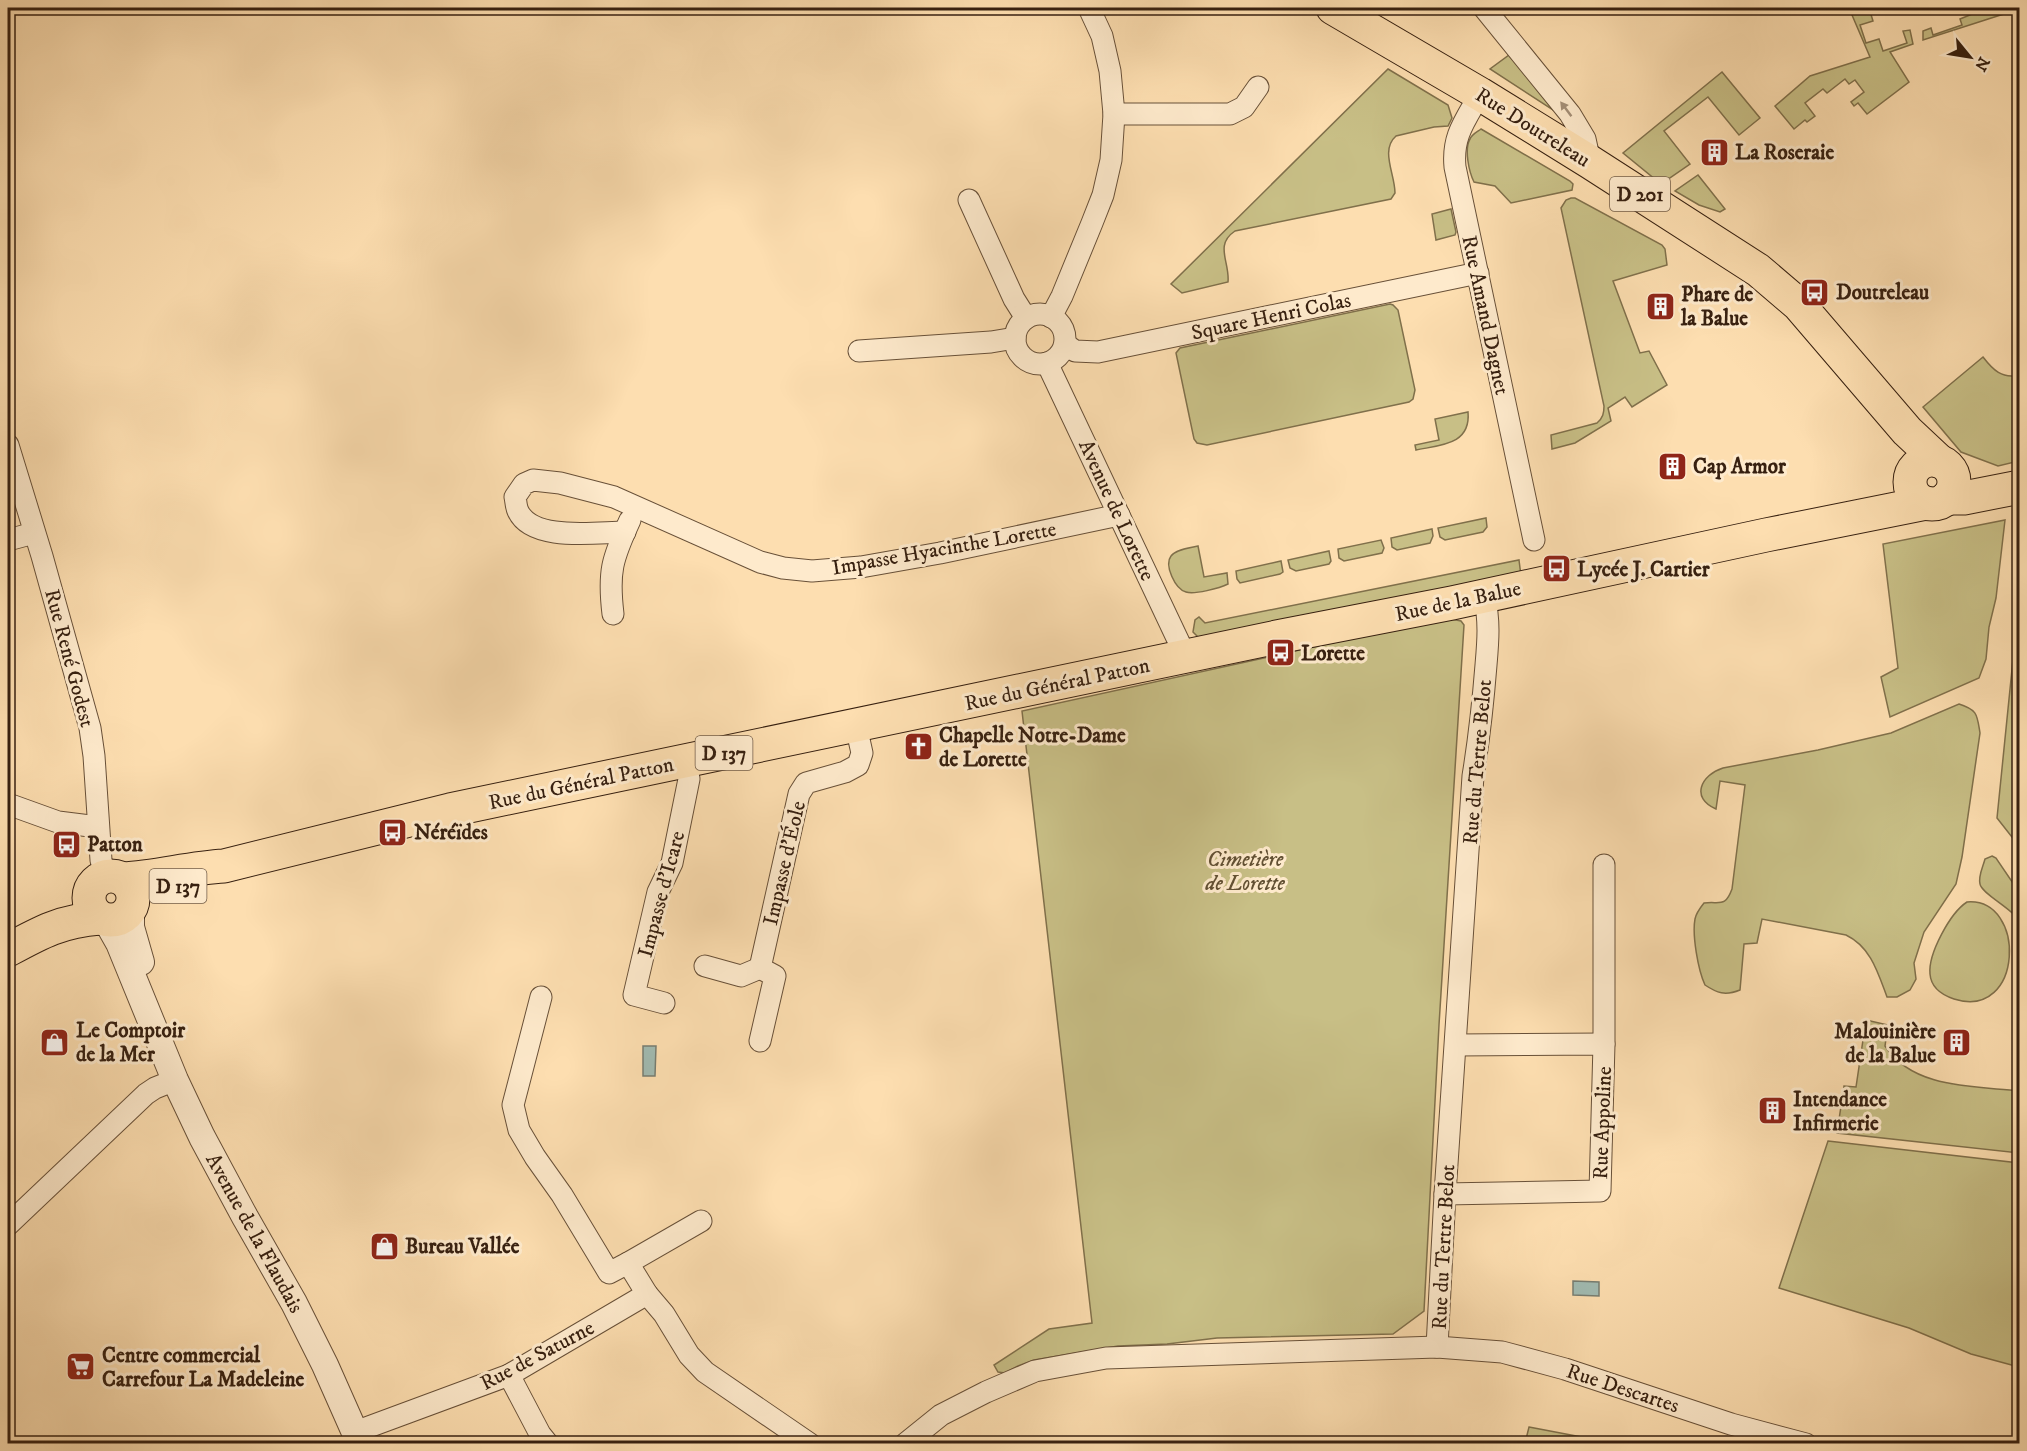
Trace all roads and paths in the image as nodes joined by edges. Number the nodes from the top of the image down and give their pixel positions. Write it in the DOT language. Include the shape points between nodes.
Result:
graph roads {
  1 [pos="1089,8"];
  2 [pos="1333,8"];
  3 [pos="1484,8"];
  4 [pos="1258,87"];
  5 [pos="1480,94"];
  6 [pos="1114,114"];
  7 [pos="1590,162"];
  8 [pos="969,200"];
  9 [pos="1478,273"];
  10 [pos="1051,317"];
  11 [pos="1026,318"];
  12 [pos="1015,338"];
  13 [pos="1065,344"];
  14 [pos="859,351"];
  15 [pos="1047,363"];
  16 [pos="8,445"];
  17 [pos="2019,473"];
  18 [pos="1931,481"];
  19 [pos="2019,487"];
  20 [pos="637,506"];
  21 [pos="1119,515"];
  22 [pos="624,532"];
  23 [pos="34,533"];
  24 [pos="8,540"];
  25 [pos="1534,540"];
  26 [pos="1484,596"];
  27 [pos="613,614"];
  28 [pos="1186,657"];
  29 [pos="856,726"];
  30 [pos="686,761"];
  31 [pos="8,804"];
  32 [pos="98,827"];
  33 [pos="1604,865"];
  34 [pos="113,900"];
  35 [pos="8,932"];
  36 [pos="8,950"];
  37 [pos="705,966"];
  38 [pos="760,968"];
  39 [pos="541,997"];
  40 [pos="664,1003"];
  41 [pos="760,1041"];
  42 [pos="1604,1044"];
  43 [pos="1456,1045"];
  44 [pos="175,1080"];
  45 [pos="1445,1194"];
  46 [pos="701,1221"];
  47 [pos="8,1225"];
  48 [pos="628,1263"];
  49 [pos="646,1294"];
  50 [pos="1437,1347"];
  51 [pos="508,1375"];
  52 [pos="358,1438"];
  53 [pos="548,1443"];
  54 [pos="810,1443"];
  55 [pos="905,1443"];
  56 [pos="1806,1443"];
  1 -- 6 [label="street" via="1102,36"];
  2 -- 5 [label="main road, Rue Doutreleau / D 201"];
  7 -- 3 [label="street, one-way" via="1585,139 1570,114"];
  4 -- 6 [label="street" via="1244,107 1230,114"];
  5 -- 7 [label="main road, Rue Doutreleau / D 201"];
  5 -- 9 [label="street, Rue Amand Dagnet" via="1456,136 1454,153"];
  6 -- 10 [label="street" via="1111,160 1103,195"];
  7 -- 18 [label="main road, Rue Doutreleau / D 201" via="1783,290 1831,340 1907,431"];
  8 -- 11 [label="street"];
  9 -- 13 [label="street, Square Henri Colas" via="1098,352 1075,351"];
  9 -- 25 [label="street, Rue Amand Dagnet"];
  10 -- 11 [label="street" via="1042,314"];
  10 -- 13 [label="street" via="1062,328"];
  11 -- 12 [label="street"];
  12 -- 14 [label="street"];
  12 -- 15 [label="street" via="1024,359"];
  13 -- 15 [label="street" via="1059,356"];
  15 -- 21 [label="street, Avenue de Lorette"];
  16 -- 23 [label="street, Rue René Godest"];
  17 -- 18 [label="main road, Rue de la Balue / D 137"];
  18 -- 19 [label="main road, Rue de la Balue / D 137" via="1964,498"];
  18 -- 26 [label="main road, Rue de la Balue / D 137" via="1869,514"];
  20 -- 21 [label="street, Impasse Hyacinthe Lorette" via="760,562 812,572 940,553"];
  20 -- 22 [label="street"];
  20 -- 22 [label="street, Impasse Hyacinthe Lorette" via="560,483 533,480 524,484 515,497 518,511 527,523 547,532"];
  21 -- 28 [label="street, Avenue de Lorette"];
  22 -- 27 [label="street" via="613,560"];
  23 -- 24 [label="street"];
  23 -- 32 [label="street, Rue René Godest" via="90,729"];
  26 -- 28 [label="main road, Rue de la Balue / D 137"];
  26 -- 43 [label="street, Rue du Tertre Belot" via="1488,634 1483,715 1473,776"];
  28 -- 29 [label="main road, Rue du Général Patton / D 137"];
  29 -- 30 [label="main road, Rue du Général Patton / D 137"];
  29 -- 38 [label="street, Impasse d'Éole" via="862,753 858,765 806,783 800,794"];
  30 -- 34 [label="main road, Rue du Général Patton / D 137" via="450,810 224,866 201,879 155,894"];
  30 -- 40 [label="street, Impasse d'Icare" via="689,780 672,863 658,892 634,995"];
  31 -- 32 [label="street" via="58,822"];
  32 -- 34 [label="street, Rue René Godest" via="101,860"];
  33 -- 42 [label="street, Rue Appoline"];
  34 -- 35 [label="main road, Rue du Général Patton / D 137"];
  34 -- 36 [label="main road, Rue du Général Patton / D 137"];
  34 -- 44 [label="street, Avenue de la Flaudais" via="119,943"];
  37 -- 38 [label="street" via="741,976"];
  38 -- 41 [label="street" via="775,976"];
  39 -- 48 [label="street" via="513,1105 519,1130 609,1273"];
  42 -- 43 [label="street, Rue Appoline"];
  42 -- 45 [label="street, Rue Appoline" via="1600,1191"];
  43 -- 45 [label="street, Rue du Tertre Belot"];
  44 -- 47 [label="street" via="146,1094"];
  44 -- 52 [label="street, Avenue de la Flaudais" via="224,1179 294,1303"];
  45 -- 50 [label="street, Rue du Tertre Belot"];
  46 -- 48 [label="street"];
  48 -- 49 [label="street"];
  49 -- 51 [label="street, Rue de Saturne"];
  49 -- 54 [label="street" via="705,1372"];
  50 -- 55 [label="street, Rue du Tertre Belot" via="1106,1358 1064,1365 1035,1371 986,1392 941,1415"];
  50 -- 56 [label="street, Rue Descartes" via="1513,1355 1731,1424"];
  51 -- 52 [label="street, Rue de Saturne"];
  51 -- 53 [label="street"];
}
